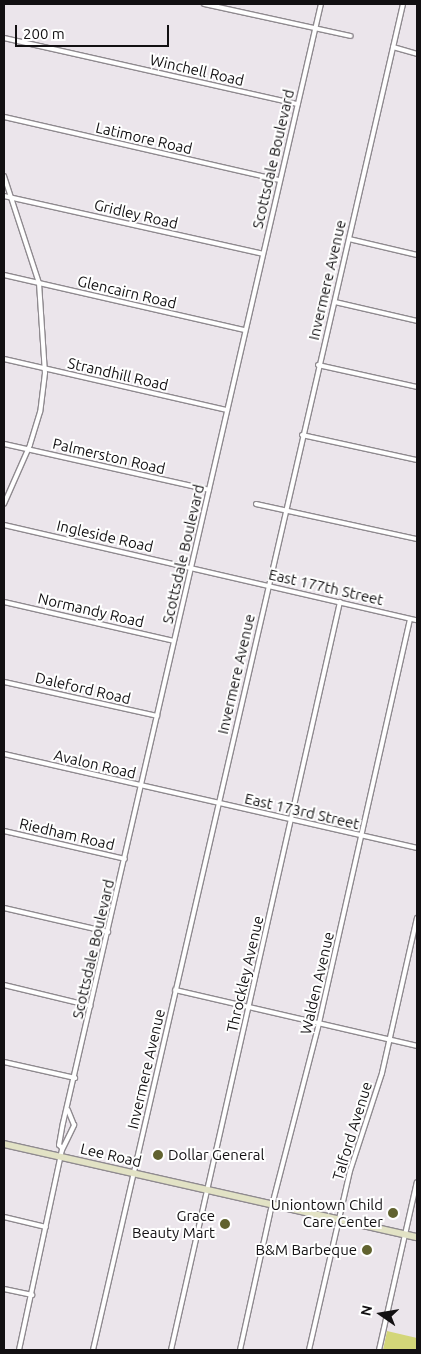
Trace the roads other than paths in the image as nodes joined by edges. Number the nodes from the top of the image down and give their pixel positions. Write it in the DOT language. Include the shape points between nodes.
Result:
graph roads {
  1 [pos="204,4"];
  2 [pos="321,4"];
  3 [pos="403,4"];
  4 [pos="315,29"];
  5 [pos="350,36"];
  6 [pos="4,38"];
  7 [pos="393,47"];
  8 [pos="417,54"];
  9 [pos="298,104"];
  10 [pos="4,117"];
  11 [pos="4,176"];
  12 [pos="280,180"];
  13 [pos="4,196"];
  14 [pos="11,197"];
  15 [pos="349,239"];
  16 [pos="262,254"];
  17 [pos="417,255"];
  18 [pos="4,275"];
  19 [pos="39,283"];
  20 [pos="335,302"];
  21 [pos="417,321"];
  22 [pos="245,330"];
  23 [pos="4,359"];
  24 [pos="318,365"];
  25 [pos="45,369"];
  26 [pos="417,387"];
  27 [pos="227,410"];
  28 [pos="302,435"];
  29 [pos="4,444"];
  30 [pos="28,450"];
  31 [pos="417,460"];
  32 [pos="209,490"];
  33 [pos="4,504"];
  34 [pos="256,504"];
  35 [pos="285,510"];
  36 [pos="4,525"];
  37 [pos="417,539"];
  38 [pos="192,568"];
  39 [pos="230,576"];
  40 [pos="267,585"];
  41 [pos="4,602"];
  42 [pos="340,602"];
  43 [pos="410,619"];
  44 [pos="417,620"];
  45 [pos="174,641"];
  46 [pos="4,682"];
  47 [pos="157,716"];
  48 [pos="4,754"];
  49 [pos="142,786"];
  50 [pos="182,795"];
  51 [pos="218,803"];
  52 [pos="291,820"];
  53 [pos="4,831"];
  54 [pos="362,836"];
  55 [pos="417,848"];
  56 [pos="125,859"];
  57 [pos="4,908"];
  58 [pos="417,918"];
  59 [pos="108,932"];
  60 [pos="4,985"];
  61 [pos="175,990"];
  62 [pos="91,1006"];
  63 [pos="249,1007"];
  64 [pos="319,1023"];
  65 [pos="390,1039"];
  66 [pos="417,1046"];
  67 [pos="4,1062"];
  68 [pos="75,1078"];
  69 [pos="68,1110"];
  70 [pos="4,1144"];
  71 [pos="62,1148"];
  72 [pos="61,1156"];
  73 [pos="133,1173"];
  74 [pos="417,1182"];
  75 [pos="207,1189"];
  76 [pos="273,1204"];
  77 [pos="4,1218"];
  78 [pos="338,1219"];
  79 [pos="46,1227"];
  80 [pos="404,1234"];
  81 [pos="417,1237"];
  82 [pos="4,1289"];
  83 [pos="32,1295"];
  84 [pos="19,1350"];
  85 [pos="93,1350"];
  86 [pos="171,1350"];
  87 [pos="240,1350"];
  88 [pos="309,1350"];
  89 [pos="379,1350"];
  1 -- 4 [label="street"];
  2 -- 4 [label="street, Scottsdale Boulevard"];
  3 -- 7 [label="street, Invermere Avenue"];
  4 -- 5 [label="street"];
  4 -- 9 [label="street, Scottsdale Boulevard"];
  6 -- 9 [label="street, Winchell Road"];
  7 -- 8 [label="street"];
  7 -- 15 [label="street, Invermere Avenue"];
  9 -- 12 [label="street, Scottsdale Boulevard"];
  10 -- 12 [label="street, Latimore Road"];
  11 -- 14 [label="street"];
  12 -- 16 [label="street, Scottsdale Boulevard"];
  13 -- 14 [label="street, Gridley Road"];
  14 -- 16 [label="street, Gridley Road"];
  14 -- 19 [label="street"];
  15 -- 17 [label="street"];
  15 -- 20 [label="street, Invermere Avenue"];
  16 -- 22 [label="street, Scottsdale Boulevard"];
  18 -- 19 [label="street, Glencairn Road"];
  19 -- 22 [label="street, Glencairn Road"];
  19 -- 25 [label="street"];
  20 -- 21 [label="street"];
  20 -- 24 [label="street, Invermere Avenue"];
  22 -- 27 [label="street, Scottsdale Boulevard"];
  23 -- 25 [label="street, Strandhill Road"];
  24 -- 26 [label="street"];
  24 -- 28 [label="street, Invermere Avenue"];
  25 -- 27 [label="street, Strandhill Road"];
  25 -- 30 [label="street" via="40,412"];
  27 -- 32 [label="street, Scottsdale Boulevard"];
  28 -- 31 [label="street"];
  28 -- 35 [label="street, Invermere Avenue"];
  29 -- 30 [label="street, Palmerston Road"];
  30 -- 32 [label="street, Palmerston Road"];
  30 -- 33 [label="street"];
  32 -- 38 [label="street, Scottsdale Boulevard"];
  34 -- 35 [label="street"];
  35 -- 37 [label="street"];
  35 -- 40 [label="street, Invermere Avenue"];
  36 -- 38 [label="street, Ingleside Road"];
  38 -- 39 [label="street, Ingleside Road"];
  38 -- 45 [label="street, Scottsdale Boulevard"];
  39 -- 40 [label="street, East 177th Street"];
  40 -- 42 [label="street, East 177th Street"];
  40 -- 51 [label="street, Invermere Avenue"];
  41 -- 45 [label="street, Normandy Road"];
  42 -- 43 [label="street, East 177th Street"];
  42 -- 52 [label="street, Throckley Avenue"];
  43 -- 44 [label="street, East 177th Street"];
  43 -- 54 [label="street, Walden Avenue"];
  45 -- 47 [label="street, Scottsdale Boulevard"];
  46 -- 47 [label="street, Daleford Road"];
  47 -- 49 [label="street, Scottsdale Boulevard"];
  48 -- 49 [label="street, Avalon Road"];
  49 -- 50 [label="street, Avalon Road"];
  49 -- 56 [label="street, Scottsdale Boulevard"];
  50 -- 51 [label="street, East 173rd Street"];
  51 -- 52 [label="street, East 173rd Street"];
  51 -- 61 [label="street, Invermere Avenue"];
  52 -- 54 [label="street, East 173rd Street"];
  52 -- 63 [label="street, Throckley Avenue"];
  53 -- 56 [label="street, Riedham Road"];
  54 -- 55 [label="street, East 173rd Street"];
  54 -- 64 [label="street, Walden Avenue"];
  56 -- 59 [label="street, Scottsdale Boulevard"];
  57 -- 59 [label="street"];
  58 -- 65 [label="street, Talford Avenue"];
  59 -- 62 [label="street, Scottsdale Boulevard"];
  60 -- 62 [label="street"];
  61 -- 63 [label="street"];
  61 -- 73 [label="street, Invermere Avenue"];
  62 -- 68 [label="street, Scottsdale Boulevard"];
  63 -- 64 [label="street"];
  63 -- 75 [label="street, Throckley Avenue"];
  64 -- 65 [label="street"];
  64 -- 76 [label="street, Walden Avenue"];
  65 -- 66 [label="street"];
  65 -- 78 [label="street, Talford Avenue"];
  67 -- 68 [label="street"];
  68 -- 69 [label="street, Scottsdale Boulevard"];
  69 -- 71 [label="street, Scottsdale Boulevard" via="59,1145"];
  69 -- 71 [label="street, Scottsdale Boulevard" via="74,1125"];
  70 -- 72 [label="main road, Lee Road"];
  71 -- 72 [label="street, Scottsdale Boulevard"];
  72 -- 73 [label="main road, Lee Road"];
  72 -- 79 [label="street, Scottsdale Boulevard"];
  73 -- 75 [label="main road, Lee Road"];
  73 -- 85 [label="street, Invermere Avenue"];
  74 -- 80 [label="street"];
  75 -- 76 [label="main road, Lee Road"];
  75 -- 86 [label="street, Throckley Avenue"];
  76 -- 78 [label="main road, Lee Road"];
  76 -- 87 [label="street, Walden Avenue"];
  77 -- 79 [label="street"];
  78 -- 80 [label="main road, Lee Road"];
  78 -- 88 [label="street, Talford Avenue"];
  79 -- 83 [label="street, Scottsdale Boulevard"];
  80 -- 81 [label="main road, Lee Road"];
  80 -- 89 [label="street"];
  82 -- 83 [label="street"];
  83 -- 84 [label="street, Scottsdale Boulevard"];
}
